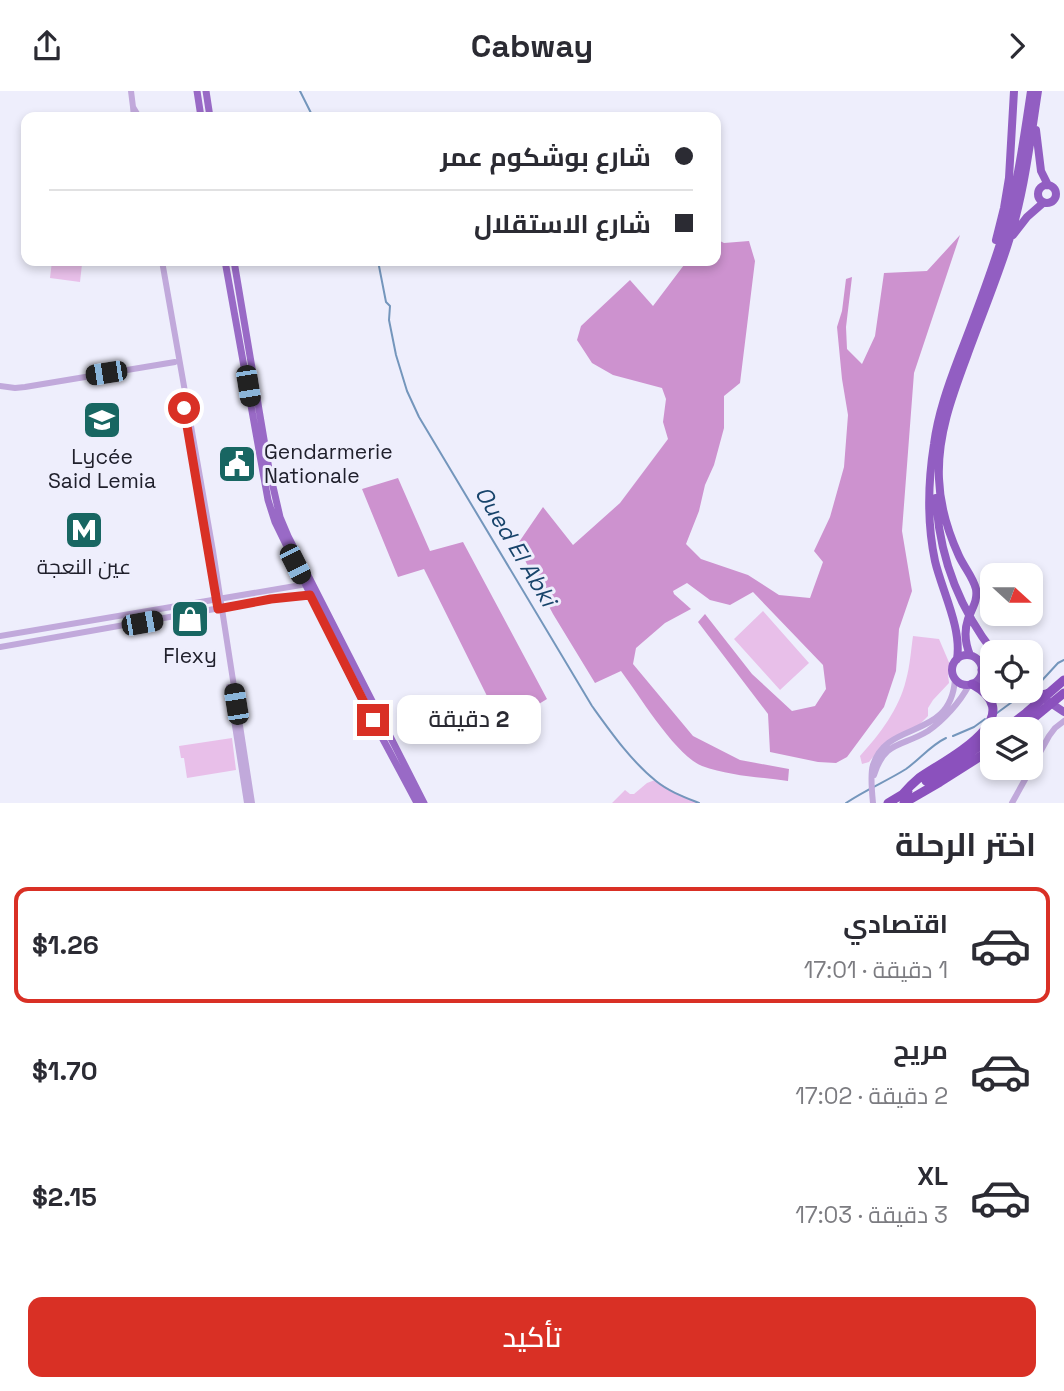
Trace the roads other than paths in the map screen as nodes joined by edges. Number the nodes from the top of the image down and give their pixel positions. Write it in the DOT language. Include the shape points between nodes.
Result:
graph roads {
  1 [pos="131,91"];
  2 [pos="197,91"];
  3 [pos="206,91"];
  4 [pos="1014,91"];
  5 [pos="1031,91"];
  6 [pos="1038,91"];
  7 [pos="134,107"];
  8 [pos="134,112"];
  9 [pos="136,112"];
  10 [pos="200,112"];
  11 [pos="209,112"];
  12 [pos="1034,117"];
  13 [pos="1048,185"];
  14 [pos="1043,203"];
  15 [pos="1009,240"];
  16 [pos="161,266"];
  17 [pos="161,266"];
  18 [pos="226,266"];
  19 [pos="235,266"];
  20 [pos="175,362"];
  21 [pos="953,372"];
  22 [pos="0,386"];
  23 [pos="935,479"];
  24 [pos="309,584"];
  25 [pos="314,595"];
  26 [pos="218,600"];
  27 [pos="220,609"];
  28 [pos="0,636"];
  29 [pos="986,640"];
  30 [pos="0,647"];
  31 [pos="970,655"];
  32 [pos="957,659"];
  33 [pos="980,664"];
  34 [pos="980,676"];
  35 [pos="955,679"];
  36 [pos="1064,680"];
  37 [pos="970,685"];
  38 [pos="1048,694"];
  39 [pos="1064,694"];
  40 [pos="1043,695"];
  41 [pos="1043,697"];
  42 [pos="1064,712"];
  43 [pos="1021,717"];
  44 [pos="1035,717"];
  45 [pos="1064,721"];
  46 [pos="980,746"];
  47 [pos="980,756"];
  48 [pos="873,780"];
  49 [pos="904,798"];
  50 [pos="250,803"];
  51 [pos="417,803"];
  52 [pos="424,803"];
  53 [pos="873,803"];
  54 [pos="888,803"];
  55 [pos="1012,803"];
  1 -- 7 [label="street"];
  2 -- 10 [label="main road"];
  3 -- 11 [label="main road"];
  4 -- 21 [label="highway" via="1004,208"];
  5 -- 21 [label="highway" via="1005,230"];
  6 -- 12 [label="highway"];
  7 -- 8 [label="street"];
  7 -- 9 [label="street"];
  12 -- 13 [label="highway" via="1040,165"];
  12 -- 15 [label="highway"];
  13 -- 14 [label="highway" via="1038,192"];
  13 -- 14 [label="highway" via="1056,197"];
  14 -- 15 [label="highway"];
  15 -- 23 [label="highway" via="951,401"];
  16 -- 20 [label="street"];
  17 -- 26 [label="street" via="203,490"];
  18 -- 24 [label="main road" via="268,500"];
  19 -- 24 [label="main road" via="280,517"];
  20 -- 22 [label="street" via="15,388"];
  20 -- 26 [label="street"];
  21 -- 23 [label="highway" via="936,429"];
  23 -- 29 [label="highway" via="943,551 954,585"];
  23 -- 31 [label="highway" via="949,531 976,590 965,633"];
  23 -- 32 [label="highway" via="930,527 957,636"];
  24 -- 25 [label="main road"];
  24 -- 26 [label="street"];
  25 -- 27 [label="street"];
  25 -- 51 [label="main road" via="362,700"];
  25 -- 52 [label="main road"];
  26 -- 27 [label="street"];
  26 -- 28 [label="street"];
  27 -- 30 [label="street"];
  27 -- 50 [label="street"];
  31 -- 32 [label="highway"];
  31 -- 33 [label="highway"];
  32 -- 35 [label="highway" via="952,670"];
  34 -- 37 [label="highway"];
  35 -- 37 [label="highway"];
  35 -- 48 [label="street" via="951,699 936,718 881,748 871,771"];
  36 -- 38 [label="highway"];
  37 -- 48 [label="street" via="940,722 886,753"];
  37 -- 49 [label="highway" via="989,699 988,725 972,744 920,778"];
  38 -- 40 [label="highway"];
  38 -- 43 [label="highway"];
  39 -- 44 [label="highway"];
  41 -- 42 [label="highway"];
  45 -- 55 [label="street" via="1049,736"];
  46 -- 49 [label="highway"];
  47 -- 49 [label="highway"];
  48 -- 53 [label="street"];
  49 -- 54 [label="highway"];
}
